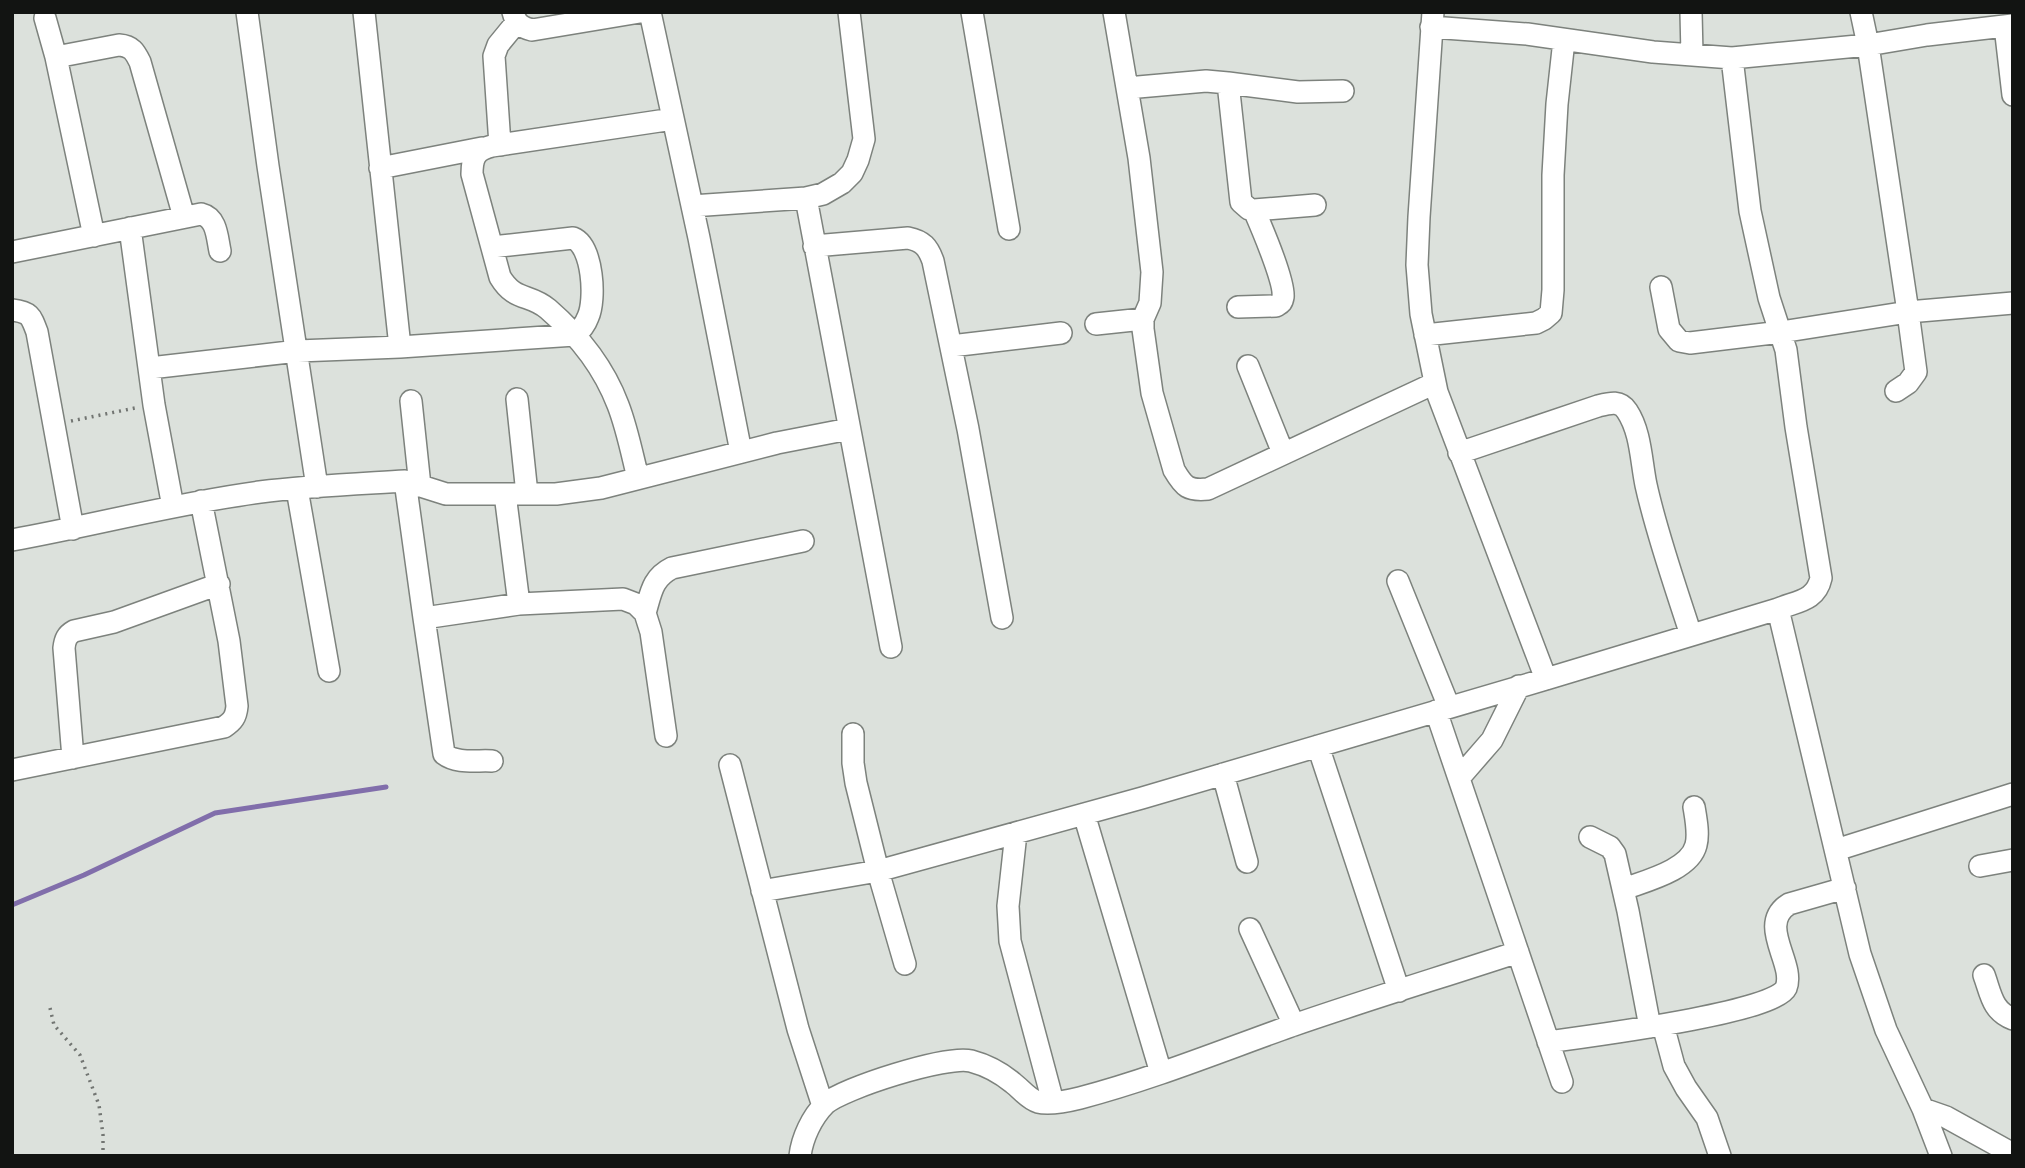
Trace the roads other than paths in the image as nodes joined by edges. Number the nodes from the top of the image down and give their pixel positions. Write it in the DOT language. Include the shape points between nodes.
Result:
graph roads {
  1 [pos="247,12"];
  2 [pos="364,12"];
  3 [pos="640,12"];
  4 [pos="650,12"];
  5 [pos="849,12"];
  6 [pos="972,12"];
  7 [pos="1114,12"];
  8 [pos="1691,12"];
  9 [pos="1861,12"];
  10 [pos="514,17"];
  11 [pos="45,18"];
  12 [pos="564,18"];
  13 [pos="1432,20"];
  14 [pos="1972,21"];
  15 [pos="2009,25"];
  16 [pos="1564,40"];
  17 [pos="1868,45"];
  18 [pos="1692,55"];
  19 [pos="56,57"];
  20 [pos="1732,58"];
  21 [pos="1228,83"];
  22 [pos="1128,88"];
  23 [pos="1343,91"];
  24 [pos="2013,95"];
  25 [pos="673,118"];
  26 [pos="491,147"];
  27 [pos="380,168"];
  28 [pos="806,198"];
  29 [pos="1315,205"];
  30 [pos="692,206"];
  31 [pos="1254,209"];
  32 [pos="184,217"];
  33 [pos="130,228"];
  34 [pos="1009,229"];
  35 [pos="94,236"];
  36 [pos="814,246"];
  37 [pos="492,247"];
  38 [pos="219,251"];
  39 [pos="12,252"];
  40 [pos="1661,287"];
  41 [pos="2013,303"];
  42 [pos="1238,307"];
  43 [pos="12,310"];
  44 [pos="1908,312"];
  45 [pos="1143,319"];
  46 [pos="1096,324"];
  47 [pos="1061,332"];
  48 [pos="1781,332"];
  49 [pos="575,335"];
  50 [pos="1424,335"];
  51 [pos="951,346"];
  52 [pos="400,347"];
  53 [pos="298,351"];
  54 [pos="1248,366"];
  55 [pos="150,368"];
  56 [pos="1896,391"];
  57 [pos="1438,395"];
  58 [pos="517,399"];
  59 [pos="411,401"];
  60 [pos="849,429"];
  61 [pos="741,452"];
  62 [pos="1283,453"];
  63 [pos="1460,453"];
  64 [pos="638,478"];
  65 [pos="413,483"];
  66 [pos="307,488"];
  67 [pos="505,494"];
  68 [pos="527,494"];
  69 [pos="201,502"];
  70 [pos="173,507"];
  71 [pos="73,529"];
  72 [pos="12,540"];
  73 [pos="803,541"];
  74 [pos="1398,581"];
  75 [pos="219,584"];
  76 [pos="519,604"];
  77 [pos="1778,609"];
  78 [pos="645,613"];
  79 [pos="424,618"];
  80 [pos="1002,618"];
  81 [pos="1691,635"];
  82 [pos="891,647"];
  83 [pos="329,671"];
  84 [pos="1546,679"];
  85 [pos="1519,687"];
  86 [pos="1443,709"];
  87 [pos="853,734"];
  88 [pos="666,736"];
  89 [pos="1318,746"];
  90 [pos="73,758"];
  91 [pos="492,761"];
  92 [pos="730,765"];
  93 [pos="12,770"];
  94 [pos="1223,774"];
  95 [pos="1459,778"];
  96 [pos="2013,794"];
  97 [pos="1694,807"];
  98 [pos="1084,814"];
  99 [pos="1016,833"];
  100 [pos="1590,837"];
  101 [pos="1836,850"];
  102 [pos="2013,860"];
  103 [pos="1247,862"];
  104 [pos="1980,866"];
  105 [pos="878,871"];
  106 [pos="1845,888"];
  107 [pos="1624,889"];
  108 [pos="762,891"];
  109 [pos="1250,929"];
  110 [pos="1518,952"];
  111 [pos="905,964"];
  112 [pos="1984,975"];
  113 [pos="1399,991"];
  114 [pos="2013,1019"];
  115 [pos="1294,1025"];
  116 [pos="1657,1026"];
  117 [pos="1548,1042"];
  118 [pos="1161,1073"];
  119 [pos="1562,1082"];
  120 [pos="1053,1102"];
  121 [pos="823,1106"];
  122 [pos="1923,1109"];
  123 [pos="2013,1154"];
  124 [pos="800,1156"];
  125 [pos="1720,1156"];
  126 [pos="1941,1156"];
  1 -- 53 [label="street"];
  2 -- 27 [label="street"];
  3 -- 12 [label="street"];
  4 -- 25 [label="street"];
  5 -- 28 [label="street" via="864,139 852,173 823,194"];
  6 -- 34 [label="street"];
  7 -- 22 [label="street"];
  8 -- 18 [label="street"];
  9 -- 17 [label="street"];
  10 -- 12 [label="street" via="532,30"];
  10 -- 26 [label="street" via="494,56"];
  11 -- 19 [label="street"];
  13 -- 16 [label="street"];
  13 -- 50 [label="street" via="1417,265"];
  14 -- 15 [label="street"];
  14 -- 17 [label="street" via="1927,35"];
  15 -- 24 [label="street"];
  16 -- 18 [label="street"];
  16 -- 50 [label="street" via="1555,128 1550,313 1536,323"];
  17 -- 20 [label="street"];
  17 -- 44 [label="street"];
  18 -- 20 [label="street"];
  19 -- 32 [label="street" via="119,45 135,51"];
  19 -- 35 [label="street"];
  20 -- 48 [label="street" via="1750,211"];
  21 -- 22 [label="street"];
  21 -- 23 [label="street" via="1298,92"];
  21 -- 31 [label="street" via="1239,197"];
  22 -- 45 [label="street" via="1152,272 1150,303"];
  25 -- 26 [label="street"];
  25 -- 30 [label="street"];
  26 -- 27 [label="street"];
  26 -- 37 [label="street" via="475,155 472,174"];
  27 -- 52 [label="street"];
  28 -- 30 [label="street"];
  28 -- 36 [label="street"];
  29 -- 31 [label="street"];
  30 -- 61 [label="street"];
  31 -- 42 [label="street" via="1283,297 1276,306"];
  32 -- 33 [label="street"];
  32 -- 38 [label="street" via="201,214 211,218"];
  33 -- 35 [label="street"];
  33 -- 55 [label="street"];
  35 -- 39 [label="street"];
  36 -- 51 [label="street" via="920,240 933,261"];
  36 -- 60 [label="street"];
  37 -- 49 [label="street" via="500,277 509,290 547,308"];
  37 -- 49 [label="street" via="578,240 587,255 592,303"];
  40 -- 48 [label="street" via="1669,329 1679,341"];
  41 -- 44 [label="street"];
  43 -- 71 [label="street" via="29,314 37,331"];
  44 -- 48 [label="street"];
  44 -- 56 [label="street" via="1916,372"];
  45 -- 46 [label="street"];
  45 -- 62 [label="street" via="1153,393 1174,470 1187,488 1208,489"];
  47 -- 51 [label="street"];
  48 -- 77 [label="street" via="1821,578 1814,595"];
  49 -- 52 [label="street"];
  49 -- 64 [label="street" via="609,383"];
  50 -- 57 [label="street"];
  51 -- 80 [label="street"];
  52 -- 53 [label="street"];
  53 -- 55 [label="street"];
  53 -- 66 [label="street"];
  54 -- 62 [label="street"];
  55 -- 70 [label="street"];
  57 -- 62 [label="street"];
  57 -- 63 [label="street"];
  58 -- 68 [label="street"];
  59 -- 65 [label="street"];
  60 -- 61 [label="street"];
  60 -- 82 [label="street"];
  61 -- 64 [label="street"];
  63 -- 81 [label="street" via="1598,406 1612,403 1627,410"];
  63 -- 84 [label="street"];
  64 -- 68 [label="street" via="601,488"];
  65 -- 66 [label="street"];
  65 -- 67 [label="street" via="446,494"];
  65 -- 79 [label="street"];
  66 -- 69 [label="street"];
  66 -- 83 [label="street"];
  67 -- 68 [label="street"];
  67 -- 76 [label="street"];
  69 -- 70 [label="street"];
  69 -- 75 [label="street"];
  70 -- 71 [label="street"];
  71 -- 72 [label="street"];
  73 -- 78 [label="street" via="662,573"];
  74 -- 86 [label="street"];
  75 -- 90 [label="street" via="69,634 64,648"];
  75 -- 90 [label="street" via="237,706 232,722"];
  76 -- 78 [label="street" via="623,599"];
  76 -- 79 [label="street"];
  77 -- 81 [label="street"];
  77 -- 101 [label="street"];
  78 -- 88 [label="street"];
  79 -- 91 [label="street" via="444,754 460,760"];
  81 -- 84 [label="street"];
  84 -- 85 [label="street"];
  85 -- 86 [label="street"];
  85 -- 95 [label="street" via="1492,740"];
  86 -- 89 [label="street"];
  86 -- 95 [label="street"];
  87 -- 105 [label="street" via="856,783"];
  89 -- 94 [label="street"];
  89 -- 113 [label="street"];
  90 -- 93 [label="street"];
  92 -- 108 [label="street"];
  94 -- 98 [label="street"];
  94 -- 103 [label="street"];
  95 -- 110 [label="street"];
  96 -- 101 [label="street"];
  97 -- 107 [label="street" via="1696,845 1686,862"];
  98 -- 99 [label="street"];
  98 -- 118 [label="street"];
  99 -- 105 [label="street"];
  99 -- 120 [label="street" via="1007,906 1010,941"];
  100 -- 107 [label="street" via="1610,846"];
  101 -- 106 [label="street"];
  102 -- 104 [label="street"];
  105 -- 108 [label="street"];
  105 -- 111 [label="street"];
  106 -- 116 [label="street" via="1789,904 1776,918 1787,979 1780,994 1752,1005"];
  106 -- 122 [label="street" via="1870,989"];
  107 -- 116 [label="street"];
  108 -- 121 [label="street"];
  109 -- 115 [label="street"];
  110 -- 113 [label="street"];
  110 -- 117 [label="street"];
  112 -- 114 [label="street" via="1993,1002 2001,1014"];
  113 -- 115 [label="street"];
  115 -- 118 [label="street"];
  116 -- 117 [label="street"];
  116 -- 125 [label="street" via="1674,1066 1707,1118"];
  117 -- 119 [label="street"];
  118 -- 120 [label="street"];
  120 -- 121 [label="street" via="1030,1098 991,1068 968,1060 901,1073 834,1097"];
  121 -- 124 [label="street" via="801,1145"];
  122 -- 123 [label="street"];
  122 -- 126 [label="street"];
}
